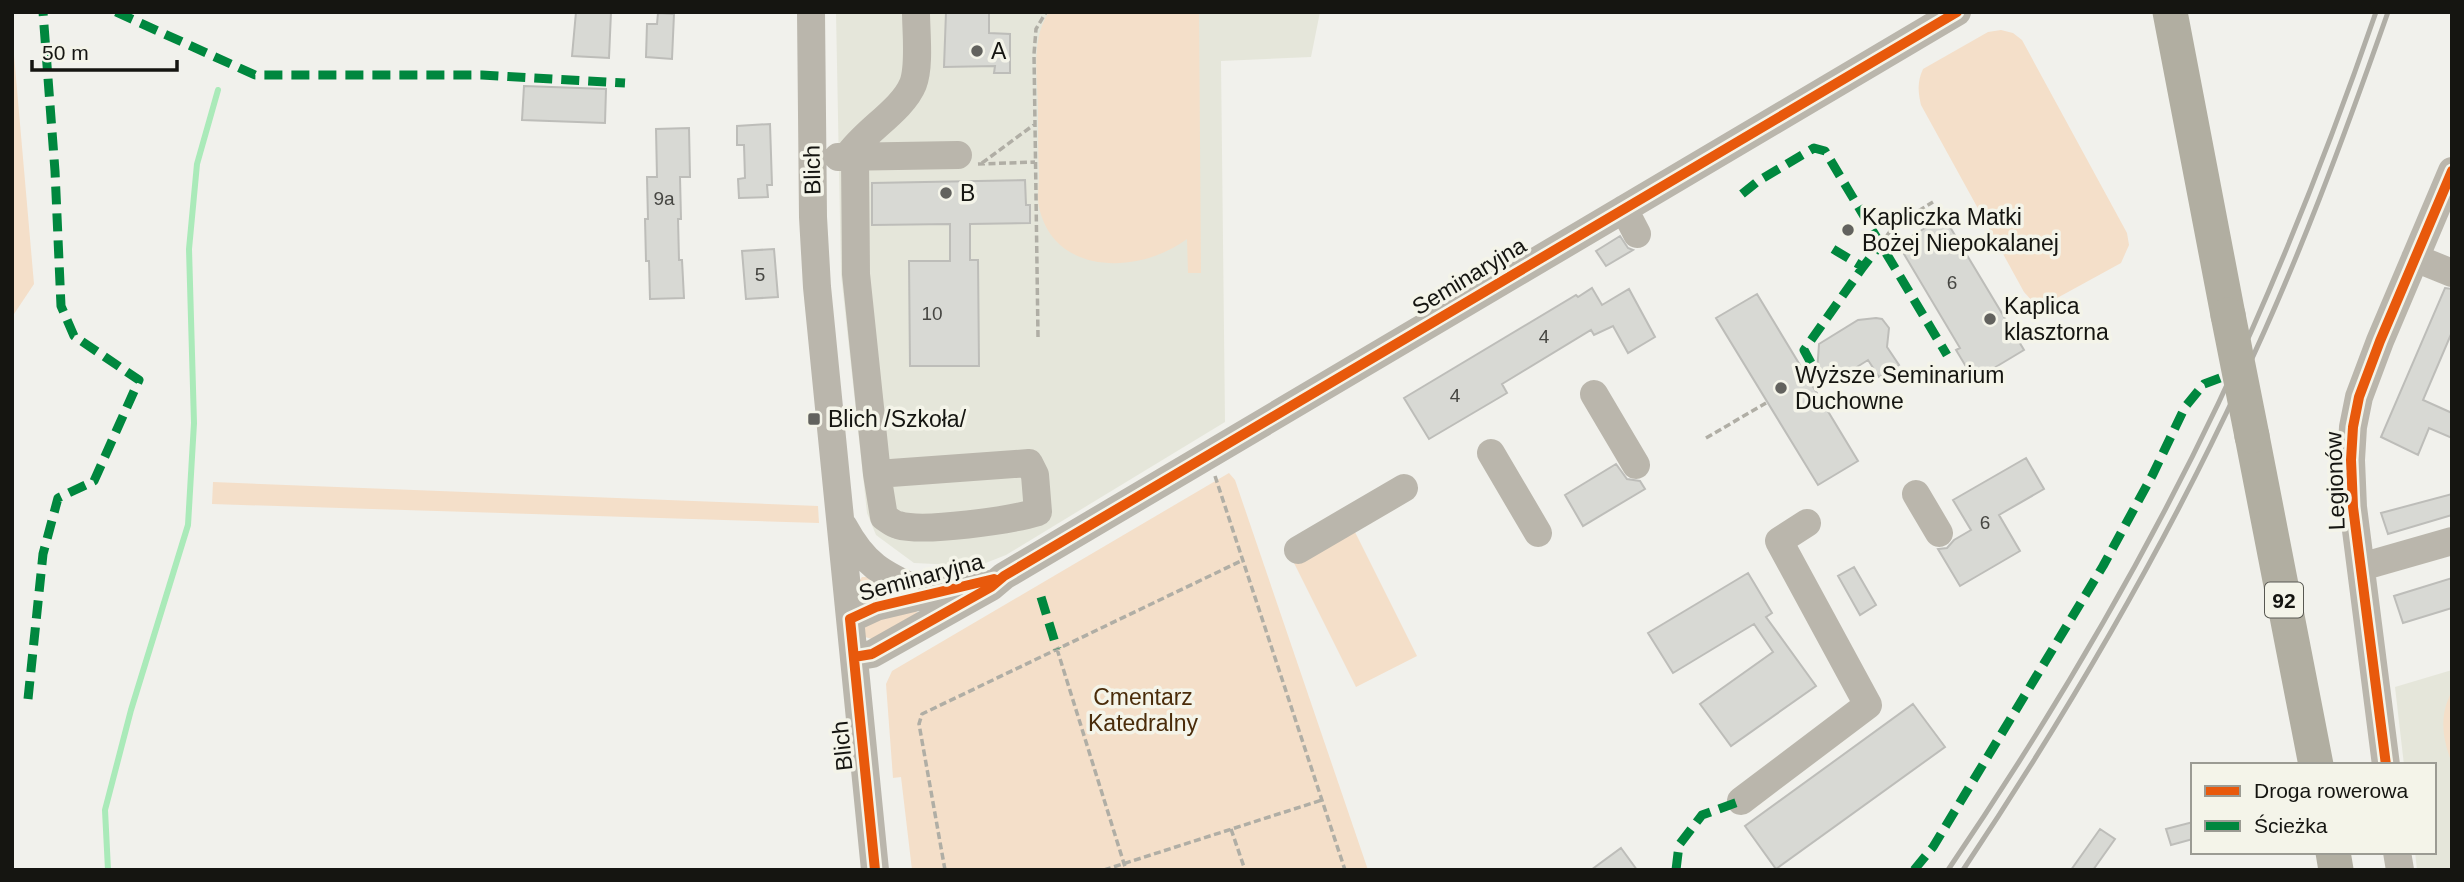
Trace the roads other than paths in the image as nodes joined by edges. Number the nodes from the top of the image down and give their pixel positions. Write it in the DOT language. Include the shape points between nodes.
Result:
graph roads {
  1 [pos="811,12"];
  2 [pos="916,12"];
  3 [pos="1957,12"];
  4 [pos="2170,12"];
  5 [pos="812,155"];
  6 [pos="851,157"];
  7 [pos="969,160"];
  8 [pos="2452,171"];
  9 [pos="1624,209"];
  10 [pos="1637,234"];
  11 [pos="2415,258"];
  12 [pos="2452,273"];
  13 [pos="1594,394"];
  14 [pos="1491,453"];
  15 [pos="1636,465"];
  16 [pos="877,474"];
  17 [pos="1404,488"];
  18 [pos="1916,494"];
  19 [pos="840,520"];
  20 [pos="1807,523"];
  21 [pos="1538,533"];
  22 [pos="1938,533"];
  23 [pos="2452,541"];
  24 [pos="1298,550"];
  25 [pos="2361,567"];
  26 [pos="1004,576"];
  27 [pos="926,594"];
  28 [pos="850,619"];
  29 [pos="854,657"];
  30 [pos="2316,763"];
  31 [pos="2386,763"];
  32 [pos="1741,801"];
  33 [pos="875,870"];
  1 -- 5 [label="street, Blich"];
  2 -- 6 [label="street" via="913,83 898,104 857,141"];
  3 -- 9 [label="street, Seminaryjna"];
  4 -- 30 [label="main road, 92, bridge"];
  5 -- 6 [label="street"];
  5 -- 19 [label="street, Blich" via="817,287"];
  6 -- 7 [label="street"];
  6 -- 16 [label="street" via="856,274"];
  8 -- 11 [label="street, Legionów"];
  9 -- 10 [label="street"];
  9 -- 26 [label="street, Seminaryjna"];
  11 -- 12 [label="street"];
  11 -- 25 [label="street, Legionów" via="2367,375 2353,428 2353,507"];
  13 -- 15 [label="street"];
  14 -- 21 [label="street"];
  16 -- 16 [label="street" via="1029,463 1035,475 1038,512 954,525 896,525 884,517"];
  17 -- 24 [label="street"];
  18 -- 22 [label="street"];
  19 -- 27 [label="street, Seminaryjna" via="856,550 878,570"];
  19 -- 28 [label="street, Blich"];
  20 -- 32 [label="street" via="1779,541 1868,705"];
  23 -- 25 [label="street"];
  25 -- 31 [label="street, Legionów"];
  26 -- 27 [label="street, Seminaryjna"];
  26 -- 29 [label="street, Seminaryjna" via="872,654"];
  27 -- 28 [label="street, Seminaryjna"];
  28 -- 29 [label="street, Blich"];
  29 -- 33 [label="street, Blich"];
}
